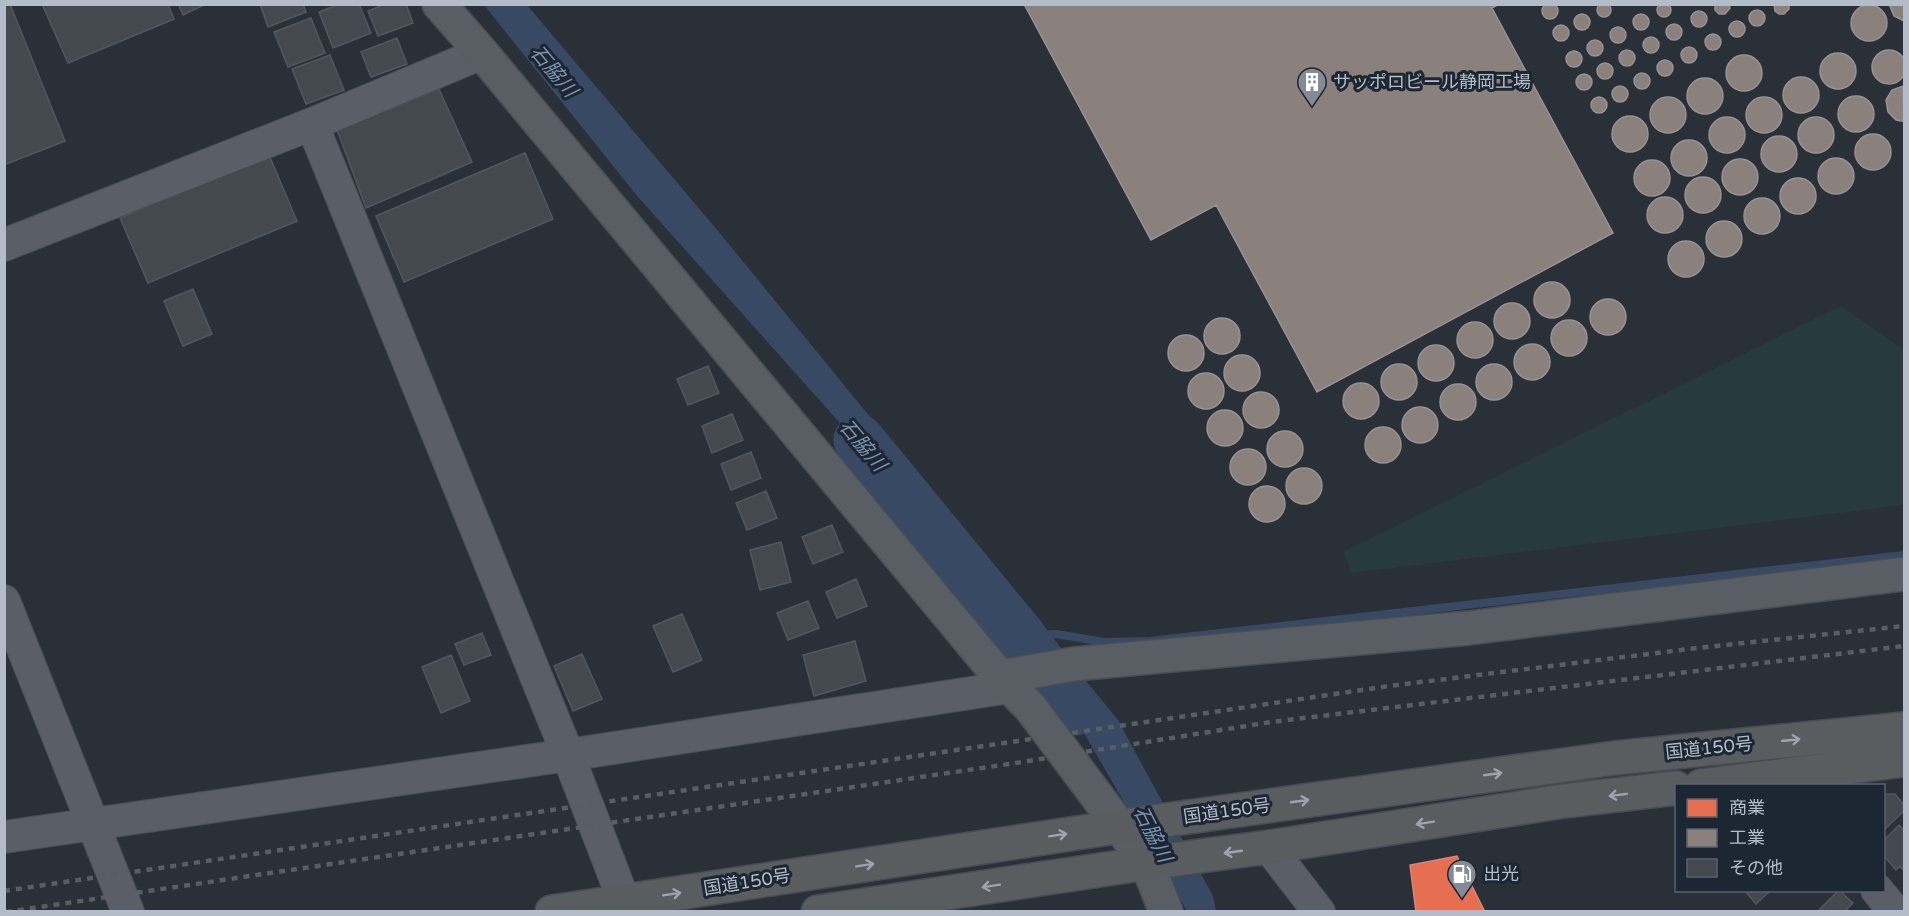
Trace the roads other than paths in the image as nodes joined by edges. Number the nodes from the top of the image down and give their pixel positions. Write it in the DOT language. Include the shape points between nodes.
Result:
graph roads {
  1 [pos="438,4"];
  2 [pos="482,53"];
  3 [pos="312,124"];
  4 [pos="4,245"];
  5 [pos="1905,574"];
  6 [pos="4,601"];
  7 [pos="1005,682"];
  8 [pos="1905,729"];
  9 [pos="568,755"];
  10 [pos="1905,760"];
  11 [pos="1786,781"];
  12 [pos="1735,784"];
  13 [pos="1675,788"];
  14 [pos="93,824"];
  15 [pos="1125,825"];
  16 [pos="4,837"];
  17 [pos="1269,847"];
  18 [pos="1150,862"];
  19 [pos="1878,892"];
  20 [pos="624,901"];
  21 [pos="128,912"];
  22 [pos="552,912"];
  23 [pos="818,912"];
  24 [pos="1166,912"];
  25 [pos="1319,912"];
  26 [pos="1894,912"];
  1 -- 2 [label="street"];
  2 -- 3 [label="street"];
  2 -- 7 [label="street"];
  3 -- 4 [label="street"];
  3 -- 9 [label="street"];
  5 -- 7 [label="street" via="1469,628 1074,664"];
  6 -- 14 [label="street"];
  7 -- 9 [label="street"];
  7 -- 15 [label="street" via="1030,707"];
  15 -- 8 [label="highway, 国道150号, one-way" via="1615,758"];
  9 -- 14 [label="street"];
  9 -- 20 [label="street"];
  10 -- 11 [label="highway, 国道150号" via="1842,766"];
  11 -- 12 [label="highway, 国道150号"];
  13 -- 17 [label="highway, 国道150号, one-way" via="1564,801"];
  14 -- 16 [label="street"];
  14 -- 21 [label="street"];
  15 -- 18 [label="street"];
  20 -- 15 [label="highway, 国道150号, one-way"];
  17 -- 18 [label="highway, 国道150号, one-way"];
  17 -- 25 [label="street"];
  18 -- 23 [label="highway, 国道150号, one-way"];
  18 -- 24 [label="street"];
  19 -- 26 [label="street"];
  20 -- 22 [label="highway, 国道150号"];
}
